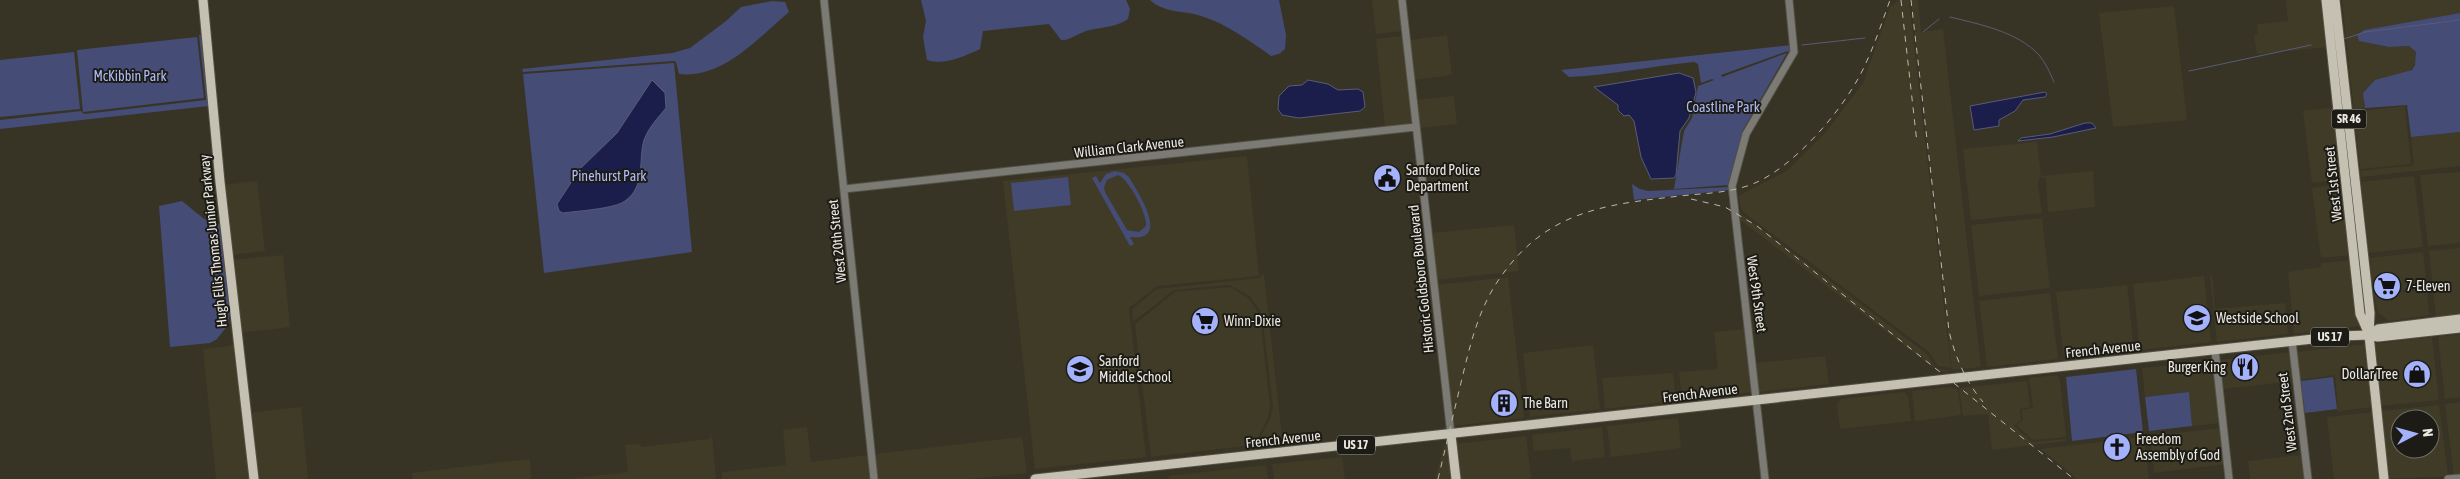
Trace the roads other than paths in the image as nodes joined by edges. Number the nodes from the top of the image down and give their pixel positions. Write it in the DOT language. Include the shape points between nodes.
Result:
graph roads {
  1 [pos="203,0"];
  2 [pos="824,0"];
  3 [pos="1402,0"];
  4 [pos="1789,0"];
  5 [pos="2326,0"];
  6 [pos="2331,0"];
  7 [pos="2335,0"];
  8 [pos="2337,15"];
  9 [pos="1416,127"];
  10 [pos="2351,180"];
  11 [pos="844,189"];
  12 [pos="2460,319"];
  13 [pos="2460,328"];
  14 [pos="2369,334"];
  15 [pos="2292,341"];
  16 [pos="2215,350"];
  17 [pos="1756,400"];
  18 [pos="1451,435"];
  19 [pos="2460,478"];
  20 [pos="254,479"];
  21 [pos="874,479"];
  22 [pos="1035,479"];
  23 [pos="1456,479"];
  24 [pos="1765,479"];
  25 [pos="2230,479"];
  26 [pos="2308,479"];
  27 [pos="2384,479"];
  28 [pos="2448,479"];
  1 -- 20 [label="main road, Hugh Ellis Thomas Junior Parkway"];
  2 -- 11 [label="street, West 20th Street"];
  3 -- 9 [label="street, Historic Goldsboro Boulevard"];
  4 -- 17 [label="street, West 9th Street" via="1794,52 1746,134 1732,186"];
  5 -- 10 [label="main road, West 1st Street / SR 46" via="2344,155"];
  6 -- 8 [label="main road"];
  7 -- 8 [label="main road, West 1st Street / SR 46"];
  8 -- 10 [label="main road, West 1st Street / SR 46"];
  9 -- 11 [label="street, William Clark Avenue"];
  9 -- 18 [label="street, Historic Goldsboro Boulevard"];
  10 -- 14 [label="main road, West 1st Street / SR 46" via="2358,206 2370,313"];
  10 -- 14 [label="main road, West 1st Street / SR 46" via="2360,314"];
  11 -- 21 [label="street, West 20th Street"];
  12 -- 14 [label="main road" via="2378,329"];
  13 -- 14 [label="main road" via="2378,337"];
  14 -- 15 [label="main road, French Avenue / US 17"];
  14 -- 27 [label="main road, West 1st Street"];
  15 -- 16 [label="main road, French Avenue / US 17"];
  15 -- 26 [label="street, West 2nd Street"];
  16 -- 17 [label="main road, French Avenue / US 17"];
  16 -- 25 [label="street"];
  17 -- 18 [label="main road, French Avenue / US 17"];
  17 -- 24 [label="street, West 9th Street"];
  18 -- 22 [label="main road, French Avenue / US 17"];
  18 -- 23 [label="main road"];
  19 -- 28 [label="street"];
}
